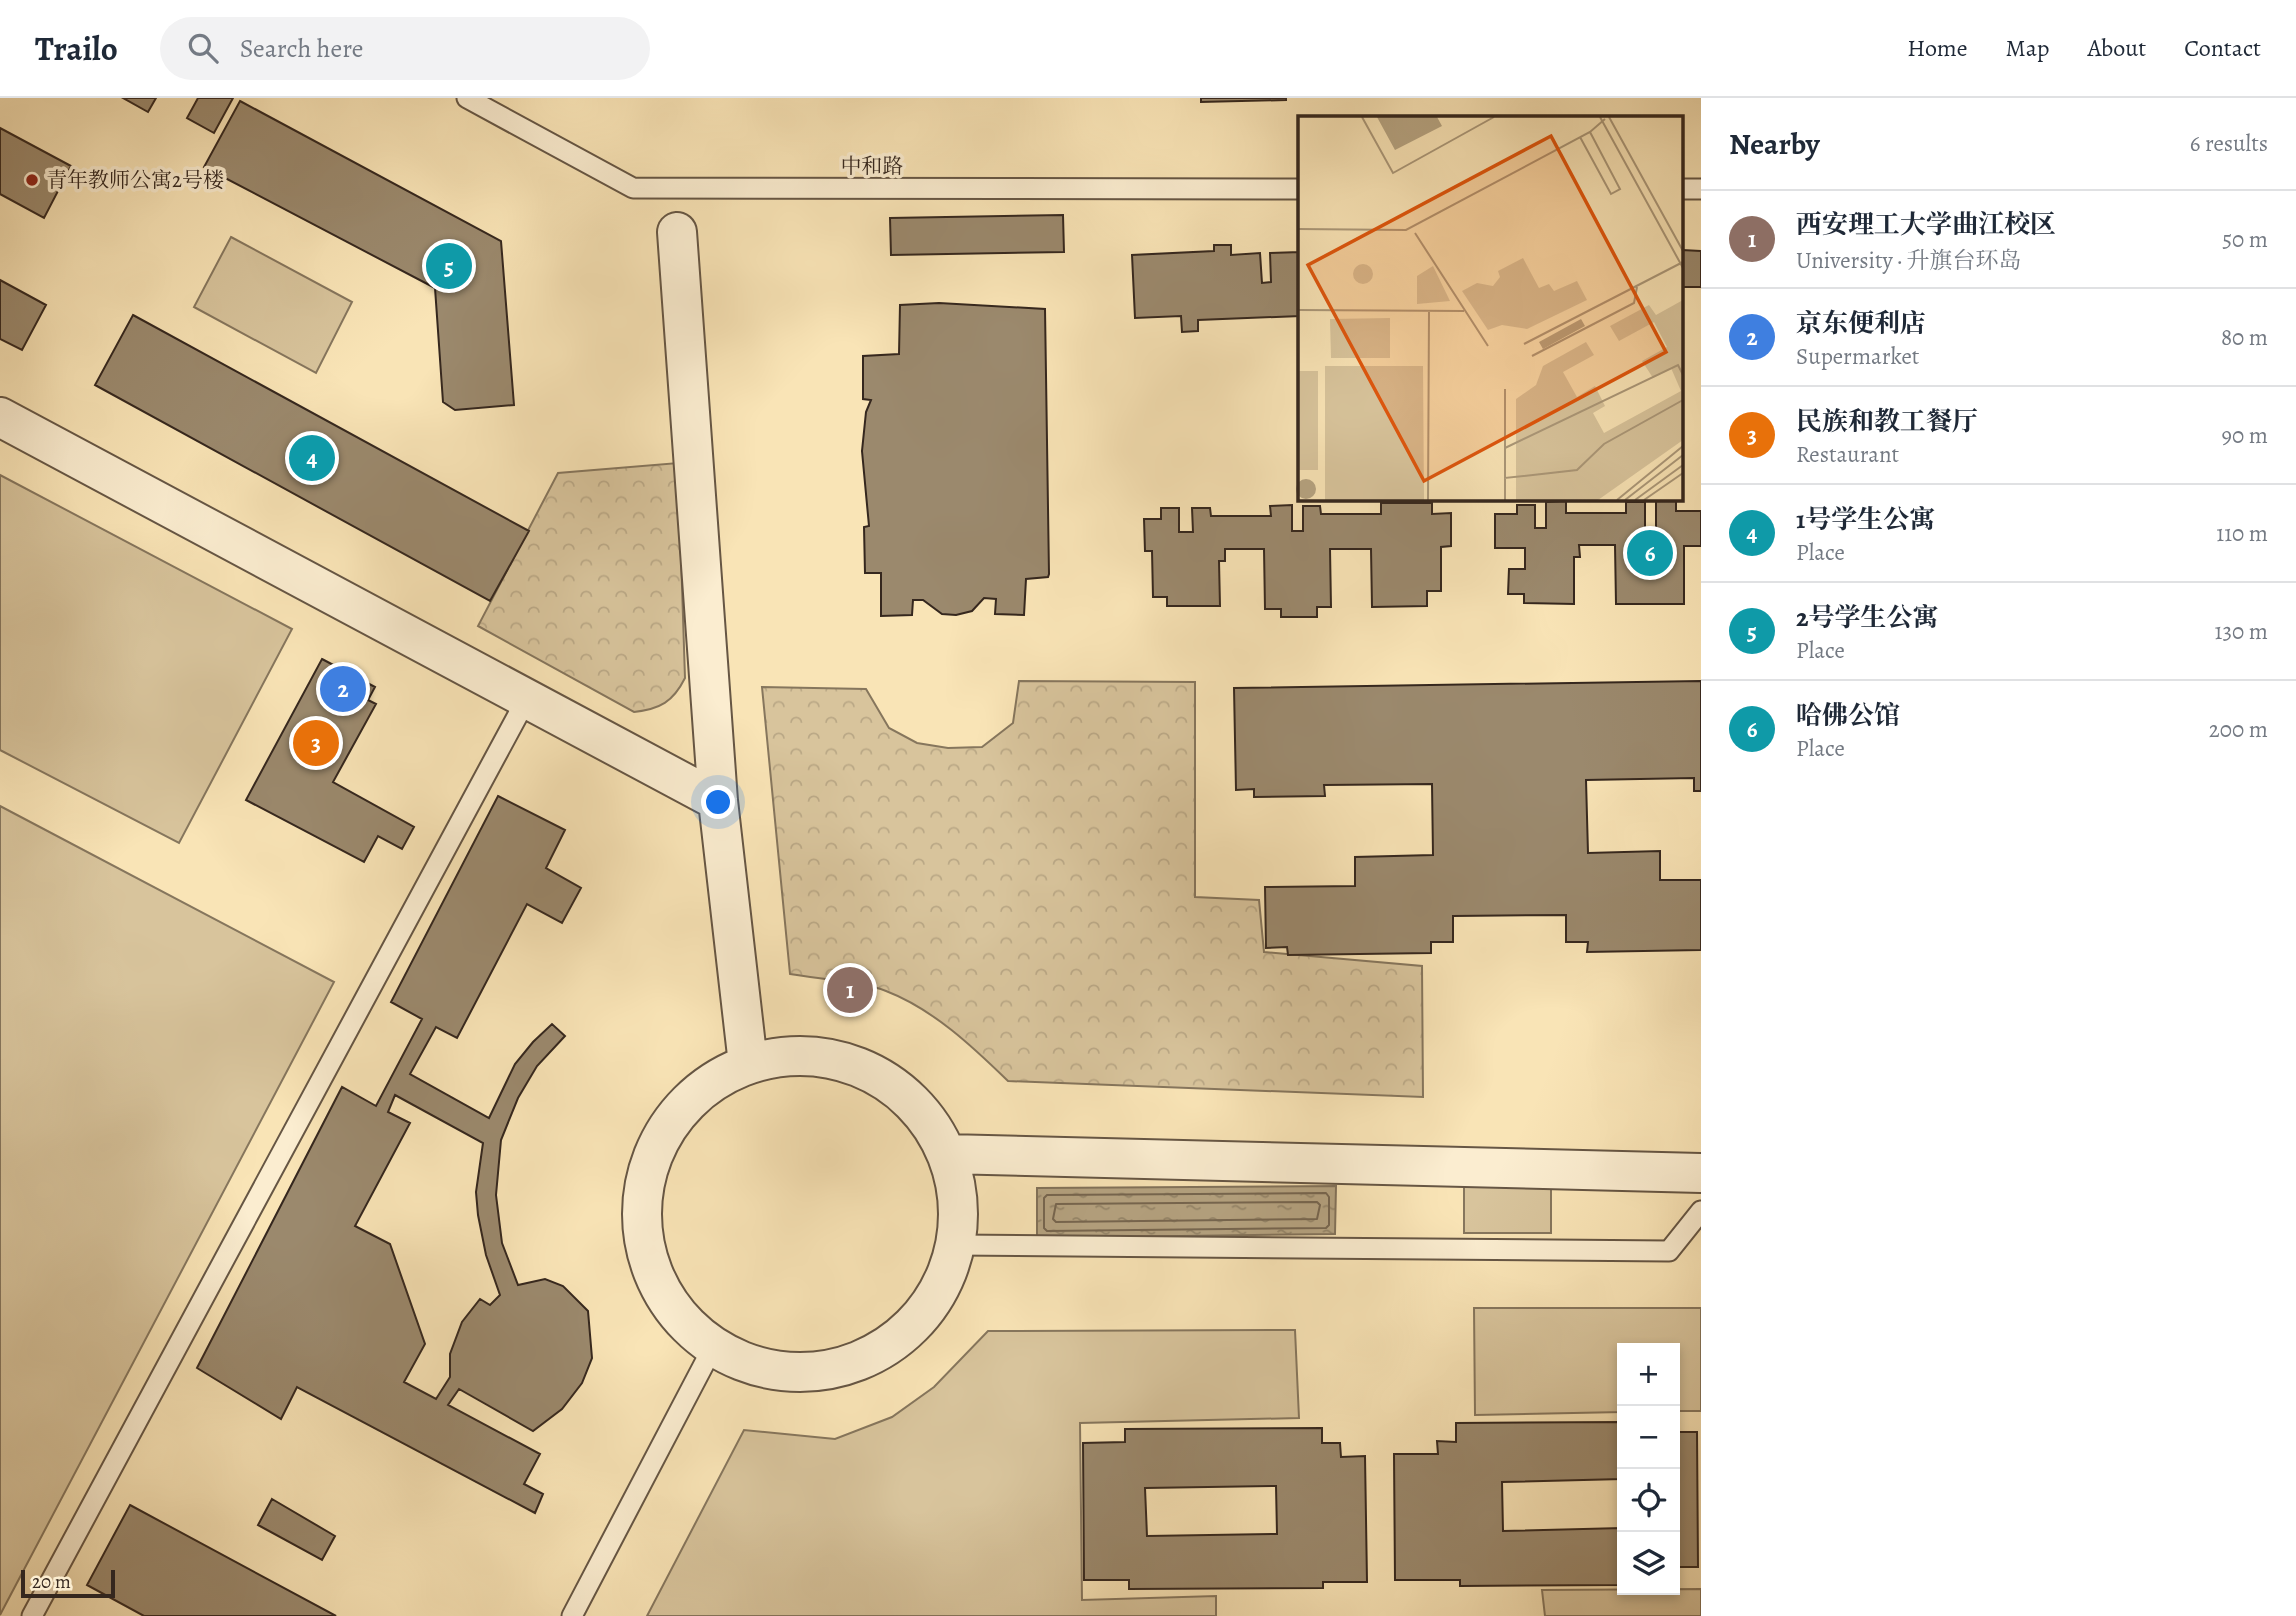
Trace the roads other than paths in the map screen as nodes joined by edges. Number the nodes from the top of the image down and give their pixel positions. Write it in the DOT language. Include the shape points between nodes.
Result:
graph roads {
  1 [pos="467,98"];
  2 [pos="1298,189"];
  3 [pos="677,232"];
  4 [pos="0,417"];
  5 [pos="526,700"];
  6 [pos="718,801"];
  7 [pos="748,1063"];
  8 [pos="947,1154"];
  9 [pos="1701,1173"];
  10 [pos="1701,1211"];
  11 [pos="956,1245"];
  12 [pos="713,1347"];
  13 [pos="32,1616"];
  14 [pos="572,1616"];
  1 -- 2 [label="lane, 中和路" via="633,188"];
  3 -- 6 [label="street"];
  4 -- 5 [label="street"];
  5 -- 6 [label="street"];
  5 -- 13 [label="lane"];
  6 -- 7 [label="street"];
  7 -- 8 [label="street" via="795,1055 843,1061 886,1081 922,1113"];
  7 -- 12 [label="street" via="704,1087 669,1123 646,1169 640,1219 650,1268 675,1313"];
  8 -- 9 [label="street"];
  8 -- 11 [label="street" via="958,1199"];
  10 -- 11 [label="lane" via="1669,1251"];
  11 -- 12 [label="street" via="942,1287 916,1323 881,1351 841,1368 796,1373 753,1366"];
  12 -- 14 [label="lane"];
}
